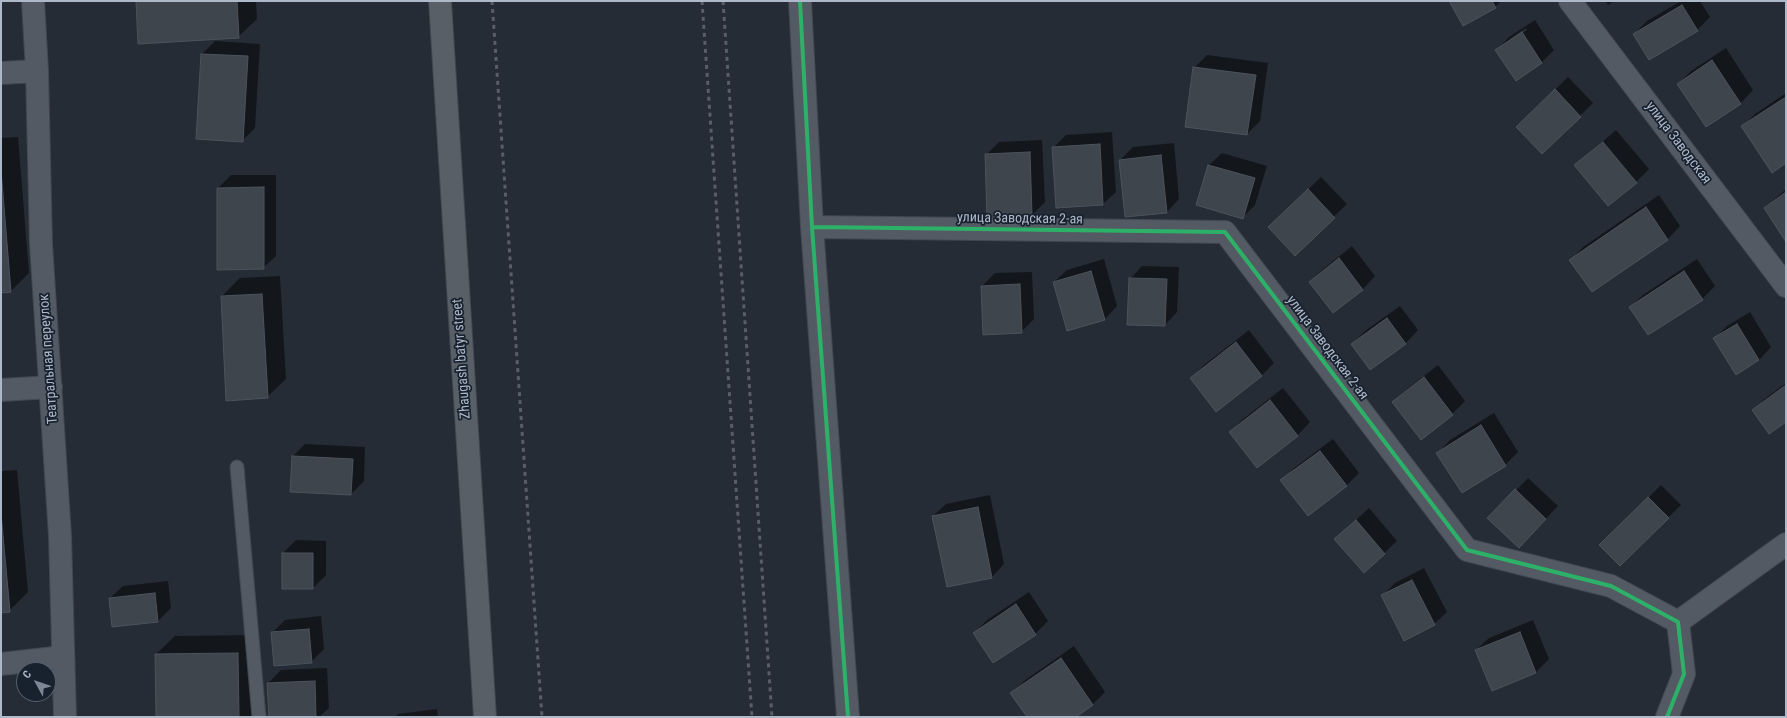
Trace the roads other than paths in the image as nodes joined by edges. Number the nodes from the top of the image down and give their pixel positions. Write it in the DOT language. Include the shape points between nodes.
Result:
graph roads {
  1 [pos="32,1"];
  2 [pos="440,1"];
  3 [pos="800,1"];
  4 [pos="1570,1"];
  5 [pos="37,71"];
  6 [pos="1,73"];
  7 [pos="812,228"];
  8 [pos="1786,286"];
  9 [pos="51,387"];
  10 [pos="1,390"];
  11 [pos="237,467"];
  12 [pos="1786,544"];
  13 [pos="1678,622"];
  14 [pos="63,657"];
  15 [pos="1,664"];
  16 [pos="65,717"];
  17 [pos="259,717"];
  18 [pos="485,717"];
  19 [pos="848,717"];
  20 [pos="1667,717"];
  1 -- 5 [label="street, Театральная переулок"];
  2 -- 18 [label="main road, Zhaugash batyr street"];
  3 -- 7 [label="street"];
  4 -- 8 [label="street, улица Заводская"];
  5 -- 6 [label="street"];
  5 -- 9 [label="street, Театральная переулок" via="41,244"];
  7 -- 13 [label="street, улица Заводская 2-ая" via="1225,232 1467,550 1611,586"];
  7 -- 19 [label="street"];
  9 -- 10 [label="street"];
  9 -- 14 [label="street, Театральная переулок" via="60,536"];
  11 -- 17 [label="lane"];
  12 -- 13 [label="street"];
  13 -- 20 [label="street" via="1684,674"];
  14 -- 15 [label="street"];
  14 -- 16 [label="street, Театральная переулок"];
}
